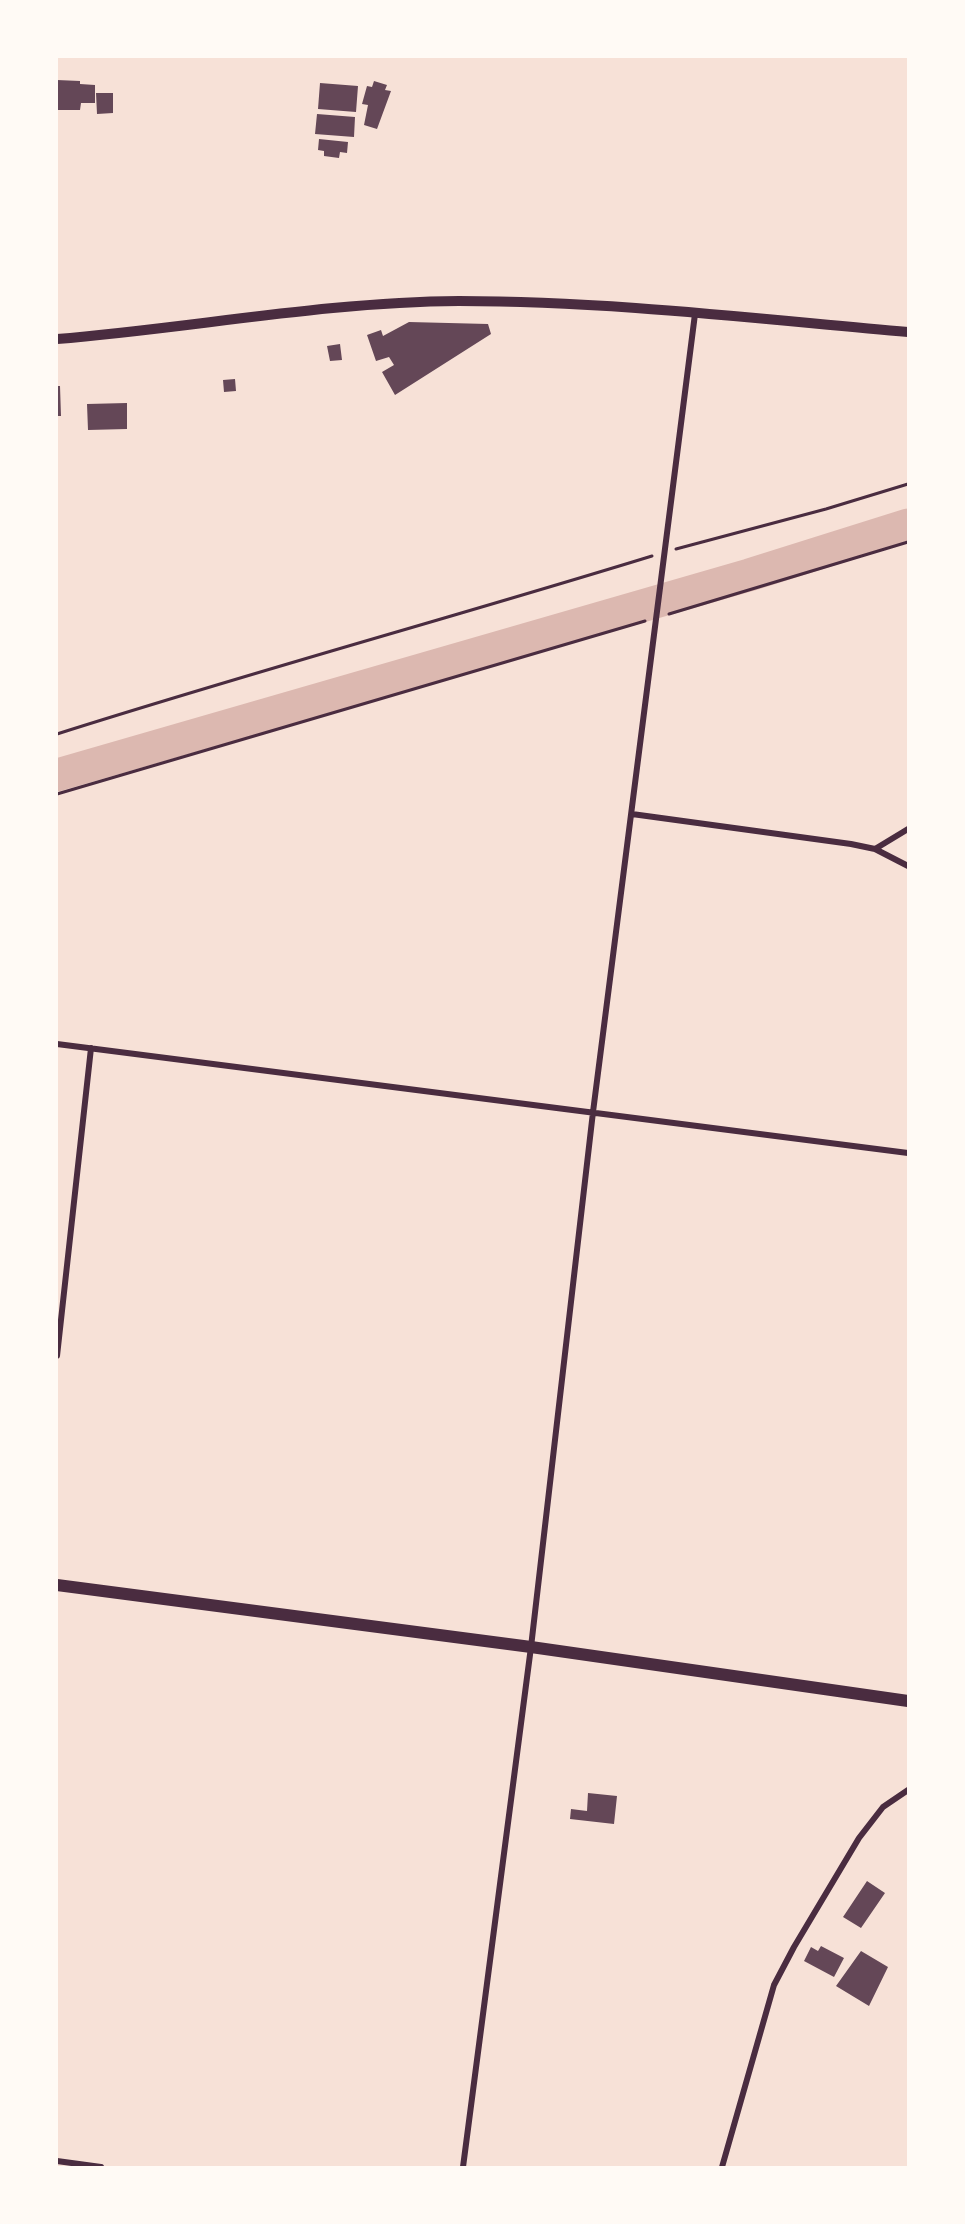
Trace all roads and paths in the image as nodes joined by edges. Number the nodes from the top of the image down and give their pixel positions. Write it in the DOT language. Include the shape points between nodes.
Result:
graph roads {
  1 [pos="695,314"];
  2 [pos="908,332"];
  3 [pos="57,339"];
  4 [pos="908,484"];
  5 [pos="908,542"];
  6 [pos="665,552"];
  7 [pos="657,618"];
  8 [pos="57,734"];
  9 [pos="57,794"];
  10 [pos="632,814"];
  11 [pos="908,829"];
  12 [pos="875,849"];
  13 [pos="908,866"];
  14 [pos="57,1044"];
  15 [pos="91,1048"];
  16 [pos="593,1112"];
  17 [pos="908,1153"];
  18 [pos="57,1356"];
  19 [pos="57,1585"];
  20 [pos="531,1647"];
  21 [pos="908,1701"];
  22 [pos="908,1790"];
  23 [pos="57,2161"];
  24 [pos="101,2167"];
  25 [pos="463,2167"];
  26 [pos="722,2167"];
  1 -- 2 [label="street"];
  1 -- 3 [label="street" via="482,302 400,303"];
  1 -- 6 [label="street"];
  4 -- 6 [label="path"];
  5 -- 7 [label="path"];
  6 -- 7 [label="street"];
  6 -- 8 [label="path"];
  7 -- 9 [label="path"];
  7 -- 10 [label="street"];
  10 -- 12 [label="street"];
  10 -- 16 [label="street"];
  11 -- 12 [label="street"];
  12 -- 13 [label="street"];
  14 -- 15 [label="street"];
  15 -- 16 [label="street"];
  15 -- 18 [label="street"];
  16 -- 17 [label="street"];
  16 -- 20 [label="street"];
  19 -- 20 [label="main road"];
  20 -- 21 [label="main road"];
  20 -- 25 [label="street"];
  22 -- 26 [label="street" via="883,1807 859,1838 774,1985"];
  23 -- 24 [label="street"];
}
